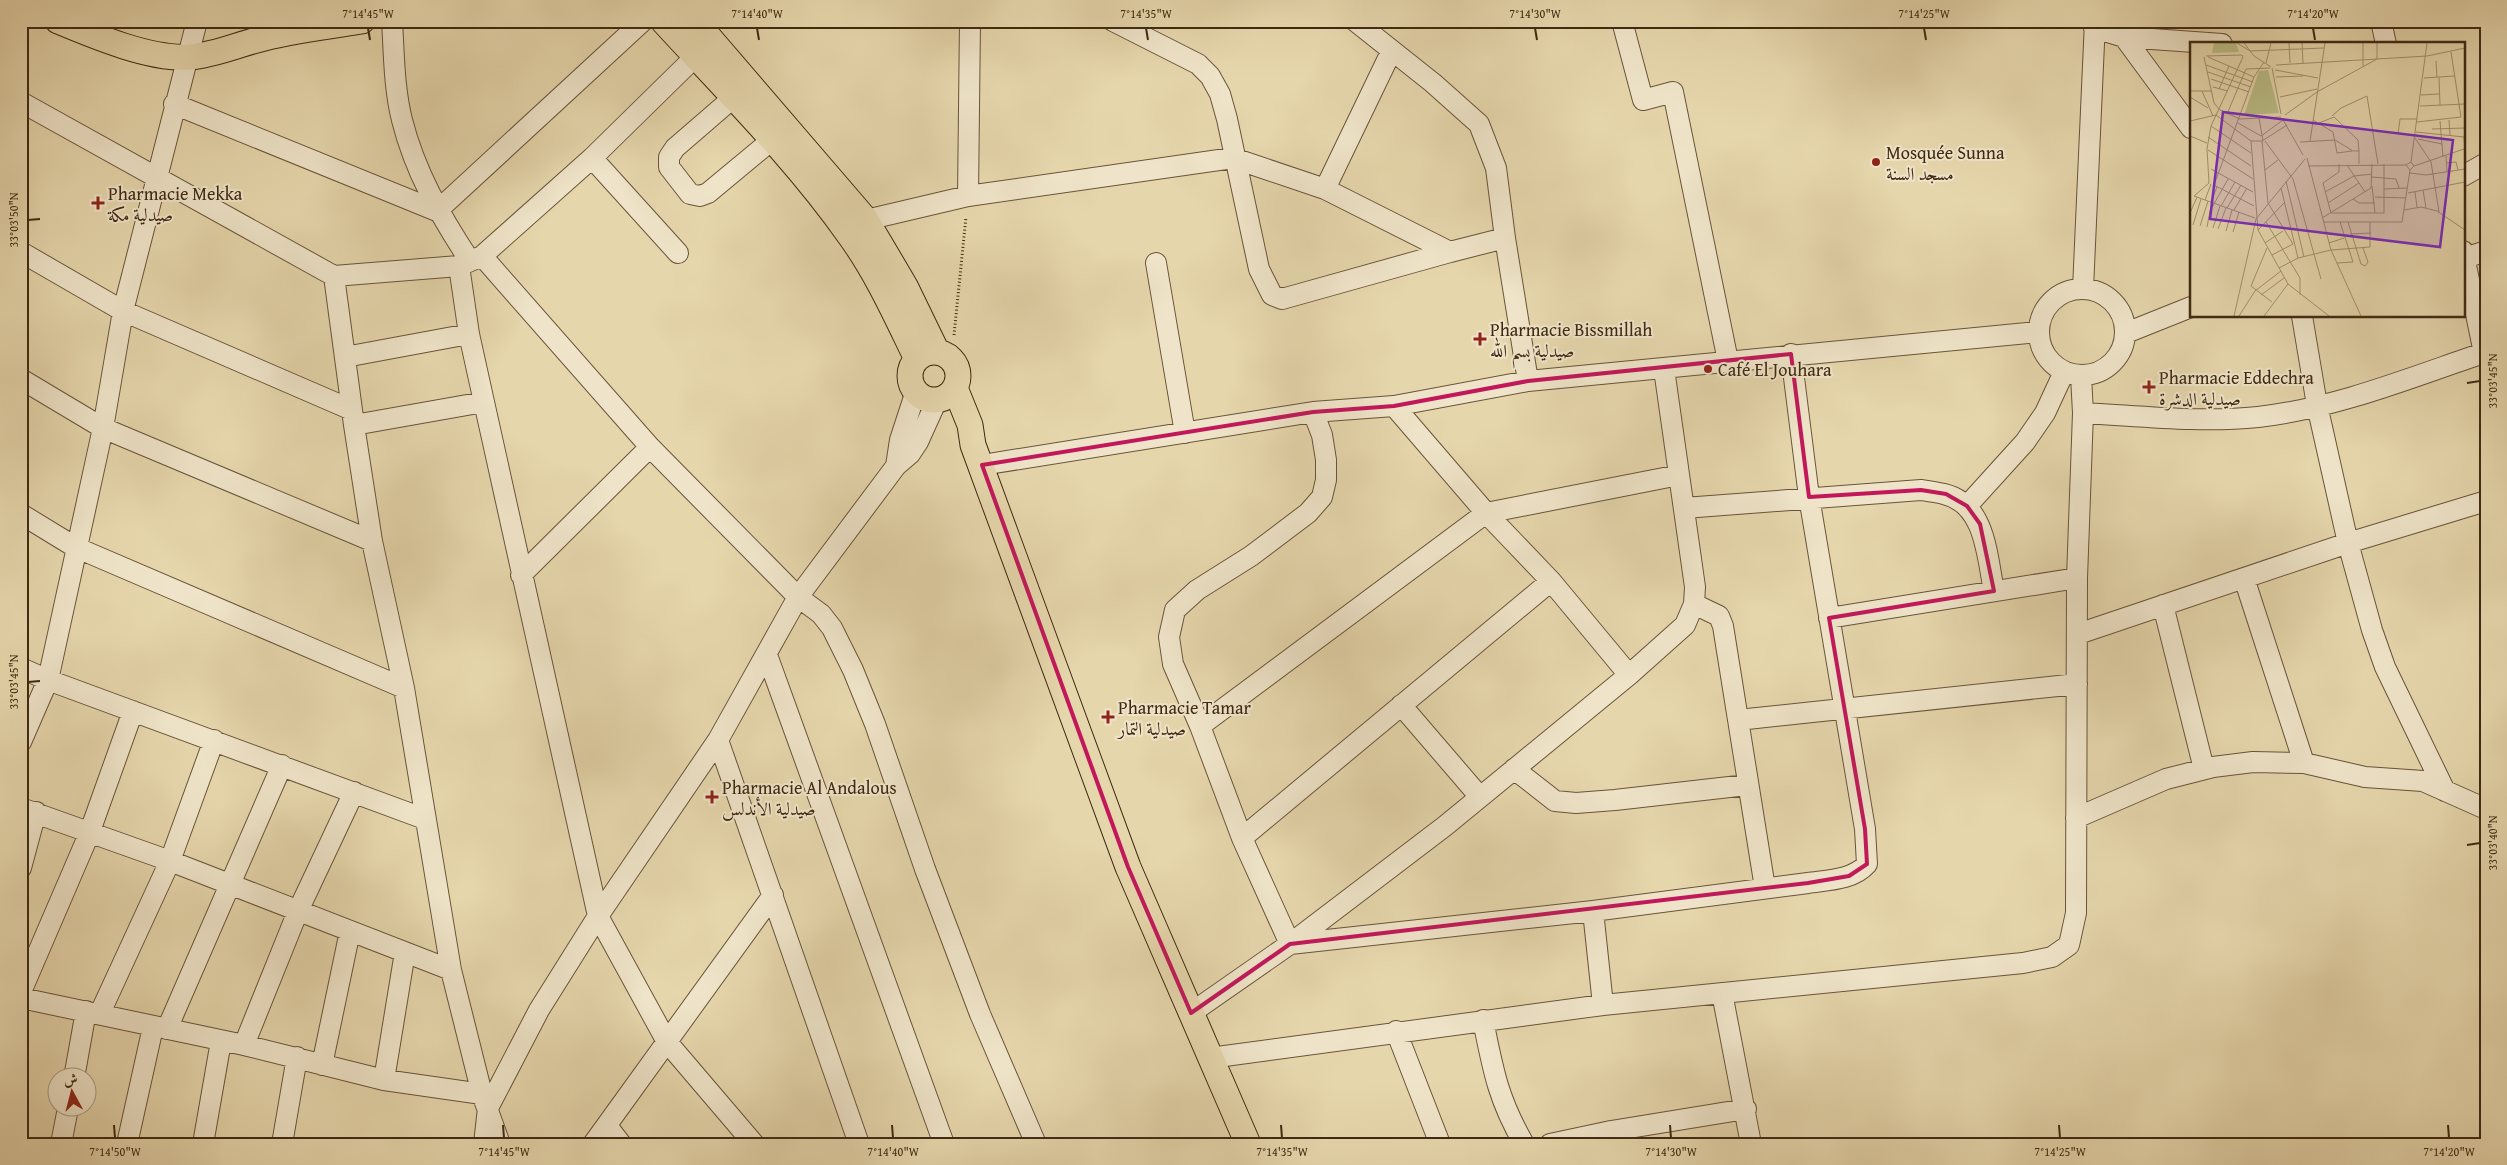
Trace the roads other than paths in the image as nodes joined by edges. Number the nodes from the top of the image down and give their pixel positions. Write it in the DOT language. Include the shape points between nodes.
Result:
graph roads {
  1 [pos="58,21"];
  2 [pos="197,21"];
  3 [pos="362,21"];
  4 [pos="392,21"];
  5 [pos="643,21"];
  6 [pos="663,21"];
  7 [pos="695,21"];
  8 [pos="970,21"];
  9 [pos="1113,21"];
  10 [pos="1355,21"];
  11 [pos="1622,21"];
  12 [pos="2381,21"];
  13 [pos="2095,25"];
  14 [pos="2124,37"];
  15 [pos="2194,42"];
  16 [pos="2386,42"];
  17 [pos="1391,52"];
  18 [pos="696,56"];
  19 [pos="189,57"];
  20 [pos="734,97"];
  21 [pos="21,102"];
  22 [pos="174,104"];
  23 [pos="2190,127"];
  24 [pos="773,139"];
  25 [pos="592,158"];
  26 [pos="1234,158"];
  27 [pos="2486,164"];
  28 [pos="2464,175"];
  29 [pos="156,177"];
  30 [pos="1325,188"];
  31 [pos="968,196"];
  32 [pos="438,211"];
  33 [pos="866,220"];
  34 [pos="1506,238"];
  35 [pos="2486,251"];
  36 [pos="21,252"];
  37 [pos="1450,252"];
  38 [pos="678,253"];
  39 [pos="2464,254"];
  40 [pos="470,261"];
  41 [pos="1156,263"];
  42 [pos="334,276"];
  43 [pos="2083,289"];
  44 [pos="2190,307"];
  45 [pos="123,311"];
  46 [pos="2302,318"];
  47 [pos="2038,332"];
  48 [pos="2126,333"];
  49 [pos="469,334"];
  50 [pos="2485,353"];
  51 [pos="1791,354"];
  52 [pos="935,356"];
  53 [pos="344,357"];
  54 [pos="1728,362"];
  55 [pos="1664,369"];
  56 [pos="2073,374"];
  57 [pos="21,379"];
  58 [pos="1528,381"];
  59 [pos="937,394"];
  60 [pos="484,402"];
  61 [pos="2317,405"];
  62 [pos="1394,406"];
  63 [pos="1313,412"];
  64 [pos="2083,413"];
  65 [pos="353,418"];
  66 [pos="103,428"];
  67 [pos="1184,433"];
  68 [pos="650,447"];
  69 [pos="978,455"];
  70 [pos="1679,475"];
  71 [pos="1809,497"];
  72 [pos="2486,501"];
  73 [pos="1967,506"];
  74 [pos="1684,508"];
  75 [pos="1486,513"];
  76 [pos="21,514"];
  77 [pos="372,541"];
  78 [pos="2348,543"];
  79 [pos="75,547"];
  80 [pos="521,575"];
  81 [pos="2077,578"];
  82 [pos="2244,578"];
  83 [pos="1551,581"];
  84 [pos="1994,591"];
  85 [pos="798,597"];
  86 [pos="1694,604"];
  87 [pos="2163,605"];
  88 [pos="1829,618"];
  89 [pos="2078,634"];
  90 [pos="767,655"];
  91 [pos="21,668"];
  92 [pos="1628,675"];
  93 [pos="48,680"];
  94 [pos="2077,684"];
  95 [pos="404,688"];
  96 [pos="1402,705"];
  97 [pos="1847,710"];
  98 [pos="133,711"];
  99 [pos="1738,720"];
  100 [pos="1200,726"];
  101 [pos="214,740"];
  102 [pos="718,740"];
  103 [pos="21,742"];
  104 [pos="2304,763"];
  105 [pos="282,765"];
  106 [pos="1514,769"];
  107 [pos="2204,769"];
  108 [pos="1747,785"];
  109 [pos="2445,791"];
  110 [pos="354,792"];
  111 [pos="1480,797"];
  112 [pos="2486,809"];
  113 [pos="29,810"];
  114 [pos="2076,818"];
  115 [pos="425,819"];
  116 [pos="89,834"];
  117 [pos="1242,838"];
  118 [pos="170,861"];
  119 [pos="21,868"];
  120 [pos="230,884"];
  121 [pos="1765,888"];
  122 [pos="773,895"];
  123 [pos="298,911"];
  124 [pos="1593,911"];
  125 [pos="598,916"];
  126 [pos="350,931"];
  127 [pos="1290,944"];
  128 [pos="405,952"];
  129 [pos="451,970"];
  130 [pos="21,992"];
  131 [pos="1722,993"];
  132 [pos="21,998"];
  133 [pos="1603,1004"];
  134 [pos="93,1012"];
  135 [pos="1191,1013"];
  136 [pos="1483,1020"];
  137 [pos="160,1028"];
  138 [pos="1396,1031"];
  139 [pos="221,1041"];
  140 [pos="668,1042"];
  141 [pos="244,1045"];
  142 [pos="297,1057"];
  143 [pos="1210,1058"];
  144 [pos="322,1065"];
  145 [pos="77,1068"];
  146 [pos="384,1080"];
  147 [pos="485,1101"];
  148 [pos="1746,1109"];
  149 [pos="66,1118"];
  150 [pos="608,1127"];
  151 [pos="1613,1137"];
  152 [pos="61,1144"];
  153 [pos="127,1144"];
  154 [pos="203,1144"];
  155 [pos="282,1144"];
  156 [pos="484,1144"];
  157 [pos="500,1144"];
  158 [pos="593,1144"];
  159 [pos="621,1144"];
  160 [pos="754,1144"];
  161 [pos="859,1144"];
  162 [pos="944,1144"];
  163 [pos="1036,1144"];
  164 [pos="1248,1144"];
  165 [pos="1440,1144"];
  166 [pos="1524,1144"];
  167 [pos="1550,1144"];
  168 [pos="1751,1144"];
  1 -- 19 [label="main road" via="98,37 160,55"];
  2 -- 19 [label="street"];
  3 -- 19 [label="main road" via="264,38"];
  4 -- 32 [label="street" via="402,119 410,150"];
  5 -- 32 [label="street"];
  6 -- 18 [label="main road"];
  7 -- 33 [label="main road"];
  8 -- 31 [label="street"];
  9 -- 26 [label="street" via="1198,64 1210,76 1220,94"];
  10 -- 17 [label="street"];
  11 -- 54 [label="street" via="1643,100 1673,92"];
  12 -- 16 [label="street"];
  13 -- 14 [label="street"];
  13 -- 43 [label="street"];
  14 -- 15 [label="street"];
  14 -- 23 [label="street"];
  17 -- 30 [label="street"];
  17 -- 34 [label="street" via="1434,83 1479,124 1496,168"];
  18 -- 20 [label="main road"];
  18 -- 25 [label="street"];
  19 -- 22 [label="street"];
  20 -- 24 [label="main road"];
  20 -- 24 [label="street" via="675,148 669,157 669,167 690,194 700,196 708,193"];
  21 -- 29 [label="street"];
  22 -- 29 [label="street"];
  22 -- 32 [label="street"];
  24 -- 52 [label="main road" via="861,252"];
  25 -- 38 [label="street"];
  25 -- 40 [label="street"];
  26 -- 30 [label="street"];
  26 -- 31 [label="street"];
  26 -- 37 [label="street" via="1259,269 1272,295 1282,299"];
  27 -- 28 [label="street"];
  29 -- 42 [label="street"];
  29 -- 45 [label="street"];
  30 -- 37 [label="street"];
  31 -- 33 [label="street"];
  32 -- 40 [label="street"];
  33 -- 52 [label="main road" via="905,286"];
  34 -- 37 [label="street"];
  34 -- 58 [label="street"];
  35 -- 39 [label="street"];
  36 -- 45 [label="street"];
  39 -- 50 [label="street"];
  40 -- 42 [label="street"];
  40 -- 49 [label="street"];
  40 -- 68 [label="street"];
  41 -- 67 [label="street"];
  42 -- 53 [label="street"];
  43 -- 47 [label="street" via="2066,292 2052,301 2042,315"];
  43 -- 48 [label="street" via="2100,293 2113,302 2123,317"];
  44 -- 48 [label="street"];
  45 -- 65 [label="street"];
  45 -- 66 [label="street"];
  46 -- 61 [label="street"];
  47 -- 51 [label="street"];
  47 -- 56 [label="street" via="2041,348 2050,362"];
  48 -- 56 [label="street" via="2122,350 2112,364 2098,373"];
  49 -- 53 [label="street"];
  49 -- 60 [label="street"];
  50 -- 61 [label="street" via="2394,385"];
  51 -- 54 [label="street"];
  51 -- 71 [label="street"];
  52 -- 59 [label="main road" via="958,372"];
  52 -- 59 [label="main road" via="911,371 912,385"];
  53 -- 65 [label="street"];
  54 -- 55 [label="street"];
  55 -- 58 [label="street"];
  55 -- 70 [label="street"];
  56 -- 64 [label="street"];
  56 -- 73 [label="street" via="2025,442"];
  57 -- 66 [label="street"];
  58 -- 62 [label="street"];
  59 -- 69 [label="main road" via="957,430"];
  59 -- 85 [label="street" via="900,440 896,466"];
  60 -- 65 [label="street"];
  60 -- 80 [label="street"];
  61 -- 64 [label="street" via="2260,417 2222,419"];
  61 -- 78 [label="street"];
  62 -- 63 [label="street"];
  62 -- 75 [label="street"];
  63 -- 67 [label="street"];
  63 -- 100 [label="street" via="1322,435 1326,460 1322,497 1308,513 1252,556 1197,590 1176,610 1169,637 1173,664"];
  64 -- 81 [label="street"];
  65 -- 77 [label="street"];
  66 -- 77 [label="street"];
  66 -- 79 [label="street"];
  67 -- 69 [label="street"];
  68 -- 80 [label="street"];
  68 -- 85 [label="street"];
  69 -- 135 [label="main road" via="1128,867"];
  70 -- 74 [label="street"];
  70 -- 75 [label="street"];
  71 -- 73 [label="street" via="1921,490 1946,494"];
  71 -- 74 [label="street"];
  71 -- 88 [label="street"];
  72 -- 78 [label="street"];
  73 -- 84 [label="street" via="1980,524"];
  74 -- 86 [label="street" via="1695,587"];
  75 -- 83 [label="street"];
  75 -- 100 [label="street"];
  76 -- 79 [label="street"];
  77 -- 95 [label="street"];
  78 -- 82 [label="street"];
  78 -- 109 [label="street" via="2385,667"];
  79 -- 93 [label="street"];
  79 -- 95 [label="street"];
  80 -- 125 [label="street"];
  81 -- 84 [label="street"];
  81 -- 89 [label="street"];
  82 -- 87 [label="street"];
  82 -- 104 [label="street"];
  83 -- 92 [label="street"];
  83 -- 96 [label="street"];
  84 -- 88 [label="street"];
  85 -- 90 [label="street"];
  85 -- 163 [label="street" via="821,614 832,628 853,670 876,724 980,1014"];
  86 -- 92 [label="street" via="1685,625"];
  86 -- 99 [label="street" via="1719,616 1723,626"];
  87 -- 89 [label="street"];
  87 -- 107 [label="street"];
  88 -- 97 [label="street"];
  89 -- 94 [label="street"];
  90 -- 102 [label="street"];
  90 -- 162 [label="street"];
  91 -- 93 [label="street"];
  92 -- 106 [label="street"];
  93 -- 98 [label="street"];
  93 -- 103 [label="street"];
  94 -- 97 [label="street"];
  94 -- 114 [label="street"];
  95 -- 115 [label="street"];
  96 -- 111 [label="street"];
  96 -- 117 [label="street"];
  97 -- 99 [label="street"];
  97 -- 121 [label="street" via="1865,829 1867,864 1842,878"];
  98 -- 101 [label="street"];
  98 -- 116 [label="street"];
  99 -- 108 [label="street"];
  100 -- 117 [label="street"];
  101 -- 105 [label="street"];
  101 -- 118 [label="street"];
  102 -- 122 [label="street"];
  102 -- 125 [label="street"];
  104 -- 107 [label="street" via="2254,762"];
  104 -- 109 [label="street" via="2365,777 2423,781"];
  105 -- 110 [label="street"];
  105 -- 120 [label="street"];
  106 -- 108 [label="street" via="1555,801 1576,803"];
  106 -- 111 [label="street"];
  107 -- 114 [label="street" via="2166,779"];
  108 -- 121 [label="street"];
  109 -- 112 [label="street"];
  110 -- 115 [label="street"];
  110 -- 123 [label="street"];
  111 -- 127 [label="street"];
  113 -- 116 [label="street"];
  113 -- 119 [label="street"];
  114 -- 131 [label="street" via="2076,912 2069,945 2052,957 2023,963"];
  115 -- 129 [label="street"];
  116 -- 118 [label="street"];
  116 -- 130 [label="street"];
  117 -- 127 [label="street"];
  118 -- 120 [label="street"];
  118 -- 134 [label="street"];
  120 -- 123 [label="street"];
  120 -- 137 [label="street"];
  121 -- 124 [label="street"];
  122 -- 140 [label="street"];
  122 -- 161 [label="street"];
  123 -- 126 [label="street"];
  123 -- 141 [label="street"];
  124 -- 127 [label="street"];
  124 -- 133 [label="street"];
  125 -- 140 [label="street"];
  125 -- 147 [label="street"];
  126 -- 128 [label="street"];
  126 -- 144 [label="street"];
  127 -- 135 [label="street"];
  128 -- 129 [label="street"];
  128 -- 146 [label="street"];
  129 -- 147 [label="street"];
  131 -- 133 [label="street"];
  131 -- 148 [label="street"];
  132 -- 134 [label="street"];
  133 -- 136 [label="street"];
  134 -- 137 [label="street"];
  134 -- 145 [label="street"];
  135 -- 143 [label="main road"];
  136 -- 138 [label="street"];
  136 -- 166 [label="street" via="1499,1095"];
  137 -- 139 [label="street"];
  137 -- 153 [label="street"];
  138 -- 143 [label="street"];
  138 -- 165 [label="street"];
  139 -- 141 [label="street"];
  139 -- 154 [label="street"];
  140 -- 150 [label="street"];
  140 -- 160 [label="street"];
  141 -- 142 [label="street"];
  142 -- 144 [label="street"];
  142 -- 155 [label="street"];
  143 -- 164 [label="main road"];
  144 -- 146 [label="street"];
  146 -- 147 [label="street"];
  147 -- 156 [label="street"];
  147 -- 157 [label="street"];
  148 -- 151 [label="street"];
  148 -- 168 [label="street"];
  149 -- 152 [label="street"];
  150 -- 158 [label="street"];
  150 -- 159 [label="street"];
  151 -- 167 [label="street"];
}
